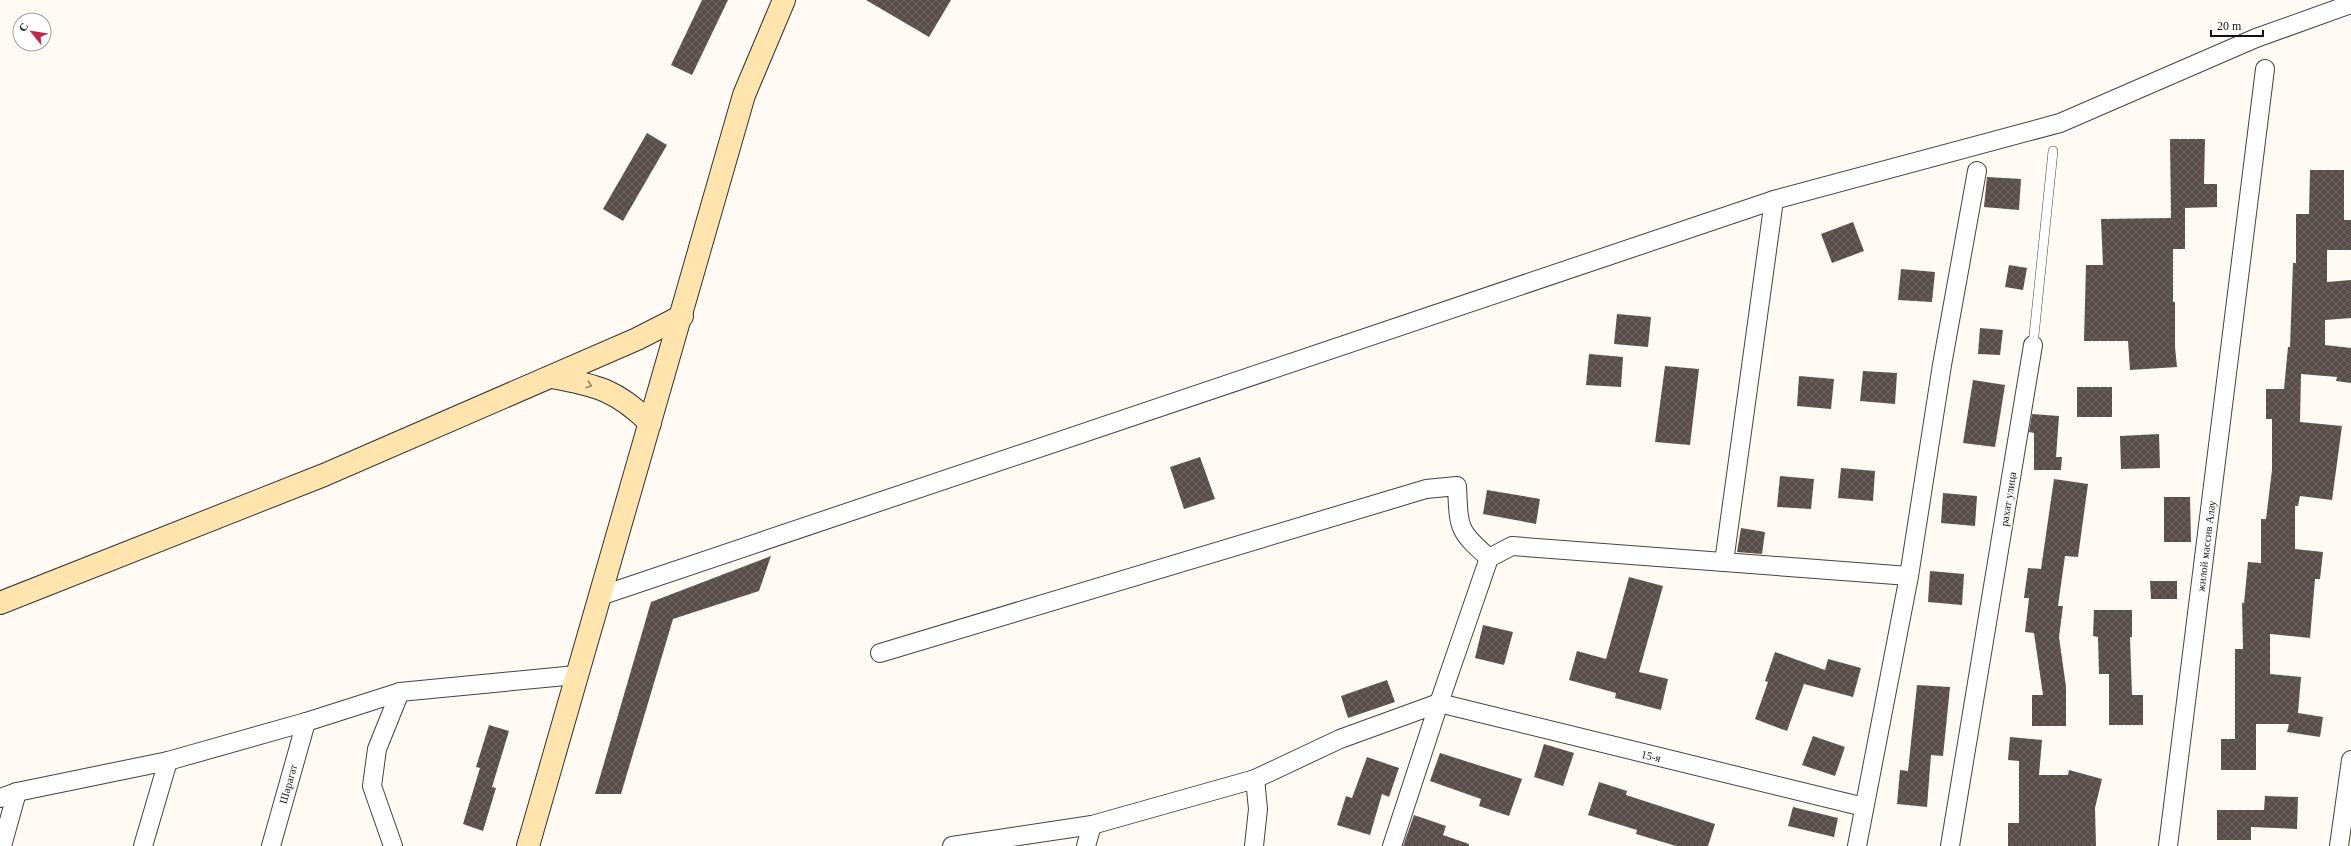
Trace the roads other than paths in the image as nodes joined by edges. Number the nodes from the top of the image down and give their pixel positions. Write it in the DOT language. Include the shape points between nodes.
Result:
graph roads {
  1 [pos="784,0"];
  2 [pos="2351,4"];
  3 [pos="2265,69"];
  4 [pos="2053,151"];
  5 [pos="1977,171"];
  6 [pos="1774,200"];
  7 [pos="682,316"];
  8 [pos="2033,345"];
  9 [pos="551,377"];
  10 [pos="650,423"];
  11 [pos="1489,558"];
  12 [pos="1724,562"];
  13 [pos="1909,576"];
  14 [pos="600,596"];
  15 [pos="0,603"];
  16 [pos="880,653"];
  17 [pos="576,675"];
  18 [pos="400,692"];
  19 [pos="1439,703"];
  20 [pos="306,722"];
  21 [pos="2351,760"];
  22 [pos="168,761"];
  23 [pos="1255,778"];
  24 [pos="17,792"];
  25 [pos="0,798"];
  26 [pos="1864,807"];
  27 [pos="1092,824"];
  28 [pos="2,846"];
  29 [pos="143,846"];
  30 [pos="271,846"];
  31 [pos="393,846"];
  32 [pos="528,846"];
  33 [pos="952,846"];
  34 [pos="1086,846"];
  35 [pos="1254,846"];
  36 [pos="1392,846"];
  37 [pos="1857,846"];
  38 [pos="1950,846"];
  39 [pos="2168,846"];
  40 [pos="2339,846"];
  1 -- 7 [label="main road" via="744,94"];
  2 -- 6 [label="street" via="2256,38 2060,123"];
  3 -- 39 [label="street, жилой массив Алау"];
  4 -- 8 [label="lane, рахат улица"];
  5 -- 13 [label="street" via="1942,365"];
  6 -- 12 [label="street"];
  6 -- 14 [label="street"];
  7 -- 9 [label="main road"];
  7 -- 10 [label="main road"];
  8 -- 38 [label="street, рахат улица"];
  9 -- 10 [label="main road, one-way" via="581,382 622,398"];
  9 -- 15 [label="main road" via="316,478"];
  10 -- 14 [label="main road"];
  11 -- 12 [label="street" via="1512,546"];
  11 -- 16 [label="street" via="1467,538 1459,522 1457,486 1426,489"];
  11 -- 19 [label="street"];
  12 -- 13 [label="street"];
  13 -- 26 [label="street"];
  14 -- 17 [label="main road"];
  17 -- 18 [label="street"];
  17 -- 32 [label="main road"];
  18 -- 20 [label="street"];
  18 -- 31 [label="street" via="377,749 372,786"];
  19 -- 23 [label="street" via="1340,739"];
  19 -- 26 [label="street, 15-я"];
  19 -- 36 [label="street"];
  20 -- 22 [label="street"];
  20 -- 30 [label="street, Шарагат"];
  21 -- 40 [label="street"];
  22 -- 24 [label="street"];
  22 -- 29 [label="street"];
  23 -- 27 [label="street"];
  23 -- 35 [label="street" via="1258,808"];
  24 -- 25 [label="street"];
  24 -- 28 [label="street"];
  26 -- 37 [label="street"];
  27 -- 33 [label="street"];
  27 -- 34 [label="street"];
}
